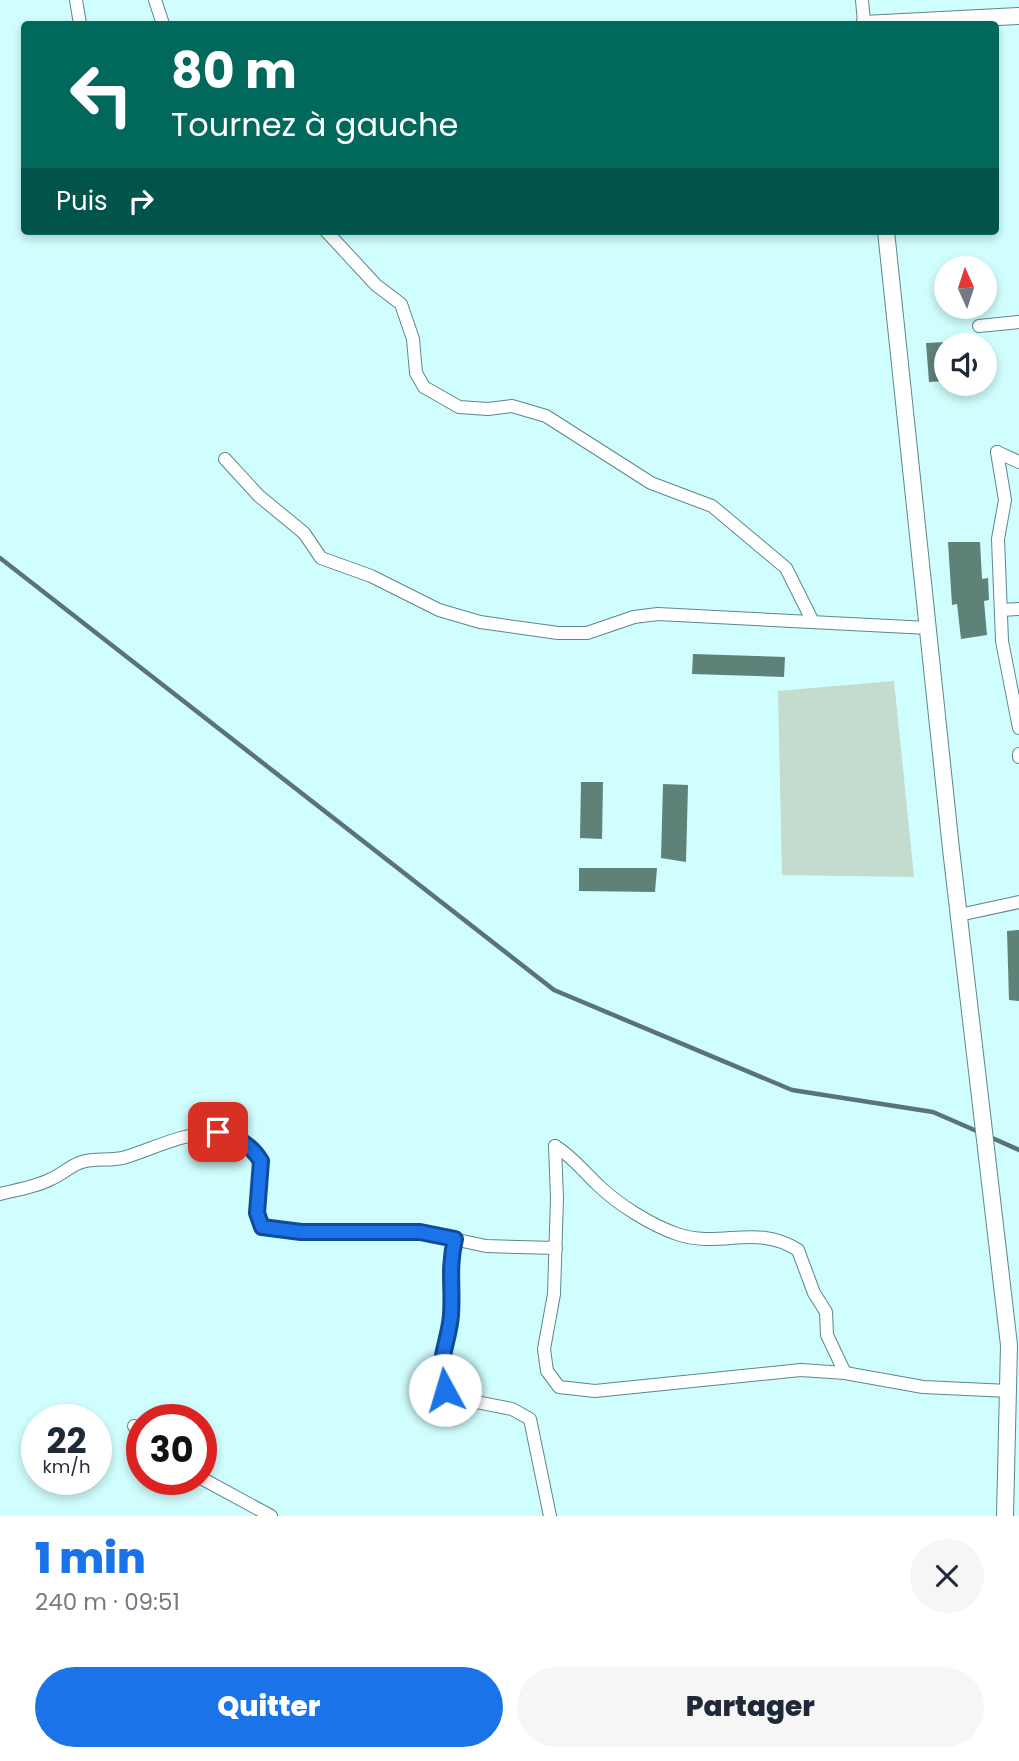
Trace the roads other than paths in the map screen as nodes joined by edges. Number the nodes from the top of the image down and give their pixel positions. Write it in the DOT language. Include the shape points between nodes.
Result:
graph roads {
  1 [pos="76,0"];
  2 [pos="155,0"];
  3 [pos="862,0"];
  4 [pos="1019,16"];
  5 [pos="80,21"];
  6 [pos="162,21"];
  7 [pos="864,21"];
  8 [pos="908,21"];
  9 [pos="330,235"];
  10 [pos="886,235"];
  11 [pos="1019,322"];
  12 [pos="978,326"];
  13 [pos="225,459"];
  14 [pos="1019,462"];
  15 [pos="1019,609"];
  16 [pos="1001,610"];
  17 [pos="813,622"];
  18 [pos="928,628"];
  19 [pos="1019,728"];
  20 [pos="1019,902"];
  21 [pos="960,915"];
  22 [pos="0,1195"];
  23 [pos="455,1239"];
  24 [pos="556,1248"];
  25 [pos="845,1373"];
  26 [pos="1009,1391"];
  27 [pos="217,1487"];
  28 [pos="551,1515"];
  29 [pos="271,1516"];
  30 [pos="1005,1516"];
  1 -- 5 [label="street"];
  2 -- 6 [label="street"];
  3 -- 7 [label="street"];
  4 -- 8 [label="street"];
  9 -- 17 [label="street" via="405,311 416,373 424,387 459,407 488,410 512,406 546,416 651,483 712,506 786,568"];
  10 -- 18 [label="street"];
  11 -- 12 [label="street"];
  13 -- 17 [label="street" via="258,496 304,533 320,558 371,576 439,610 480,622 578,633 658,614"];
  14 -- 16 [label="street" via="997,452 1005,500 998,539"];
  15 -- 16 [label="street"];
  16 -- 19 [label="street" via="1004,653"];
  17 -- 18 [label="street"];
  18 -- 21 [label="street"];
  20 -- 21 [label="street"];
  21 -- 26 [label="street" via="1009,1345"];
  22 -- 23 [label="street" via="50,1180 78,1163 122,1158 198,1133 218,1132 243,1142 261,1161 257,1213 262,1227 301,1232 420,1232"];
  23 -- 24 [label="street" via="486,1246"];
  23 -- 28 [label="street" via="449,1270 451,1317 440,1379 451,1397 512,1409 530,1419"];
  24 -- 25 [label="street" via="544,1349 547,1371 559,1387 594,1391 801,1370"];
  24 -- 25 [label="street" via="555,1146 576,1160 601,1188 664,1229 698,1239 772,1237 798,1250 826,1312 827,1335"];
  25 -- 26 [label="street" via="923,1387"];
  26 -- 30 [label="street"];
  27 -- 29 [label="street"];
}
